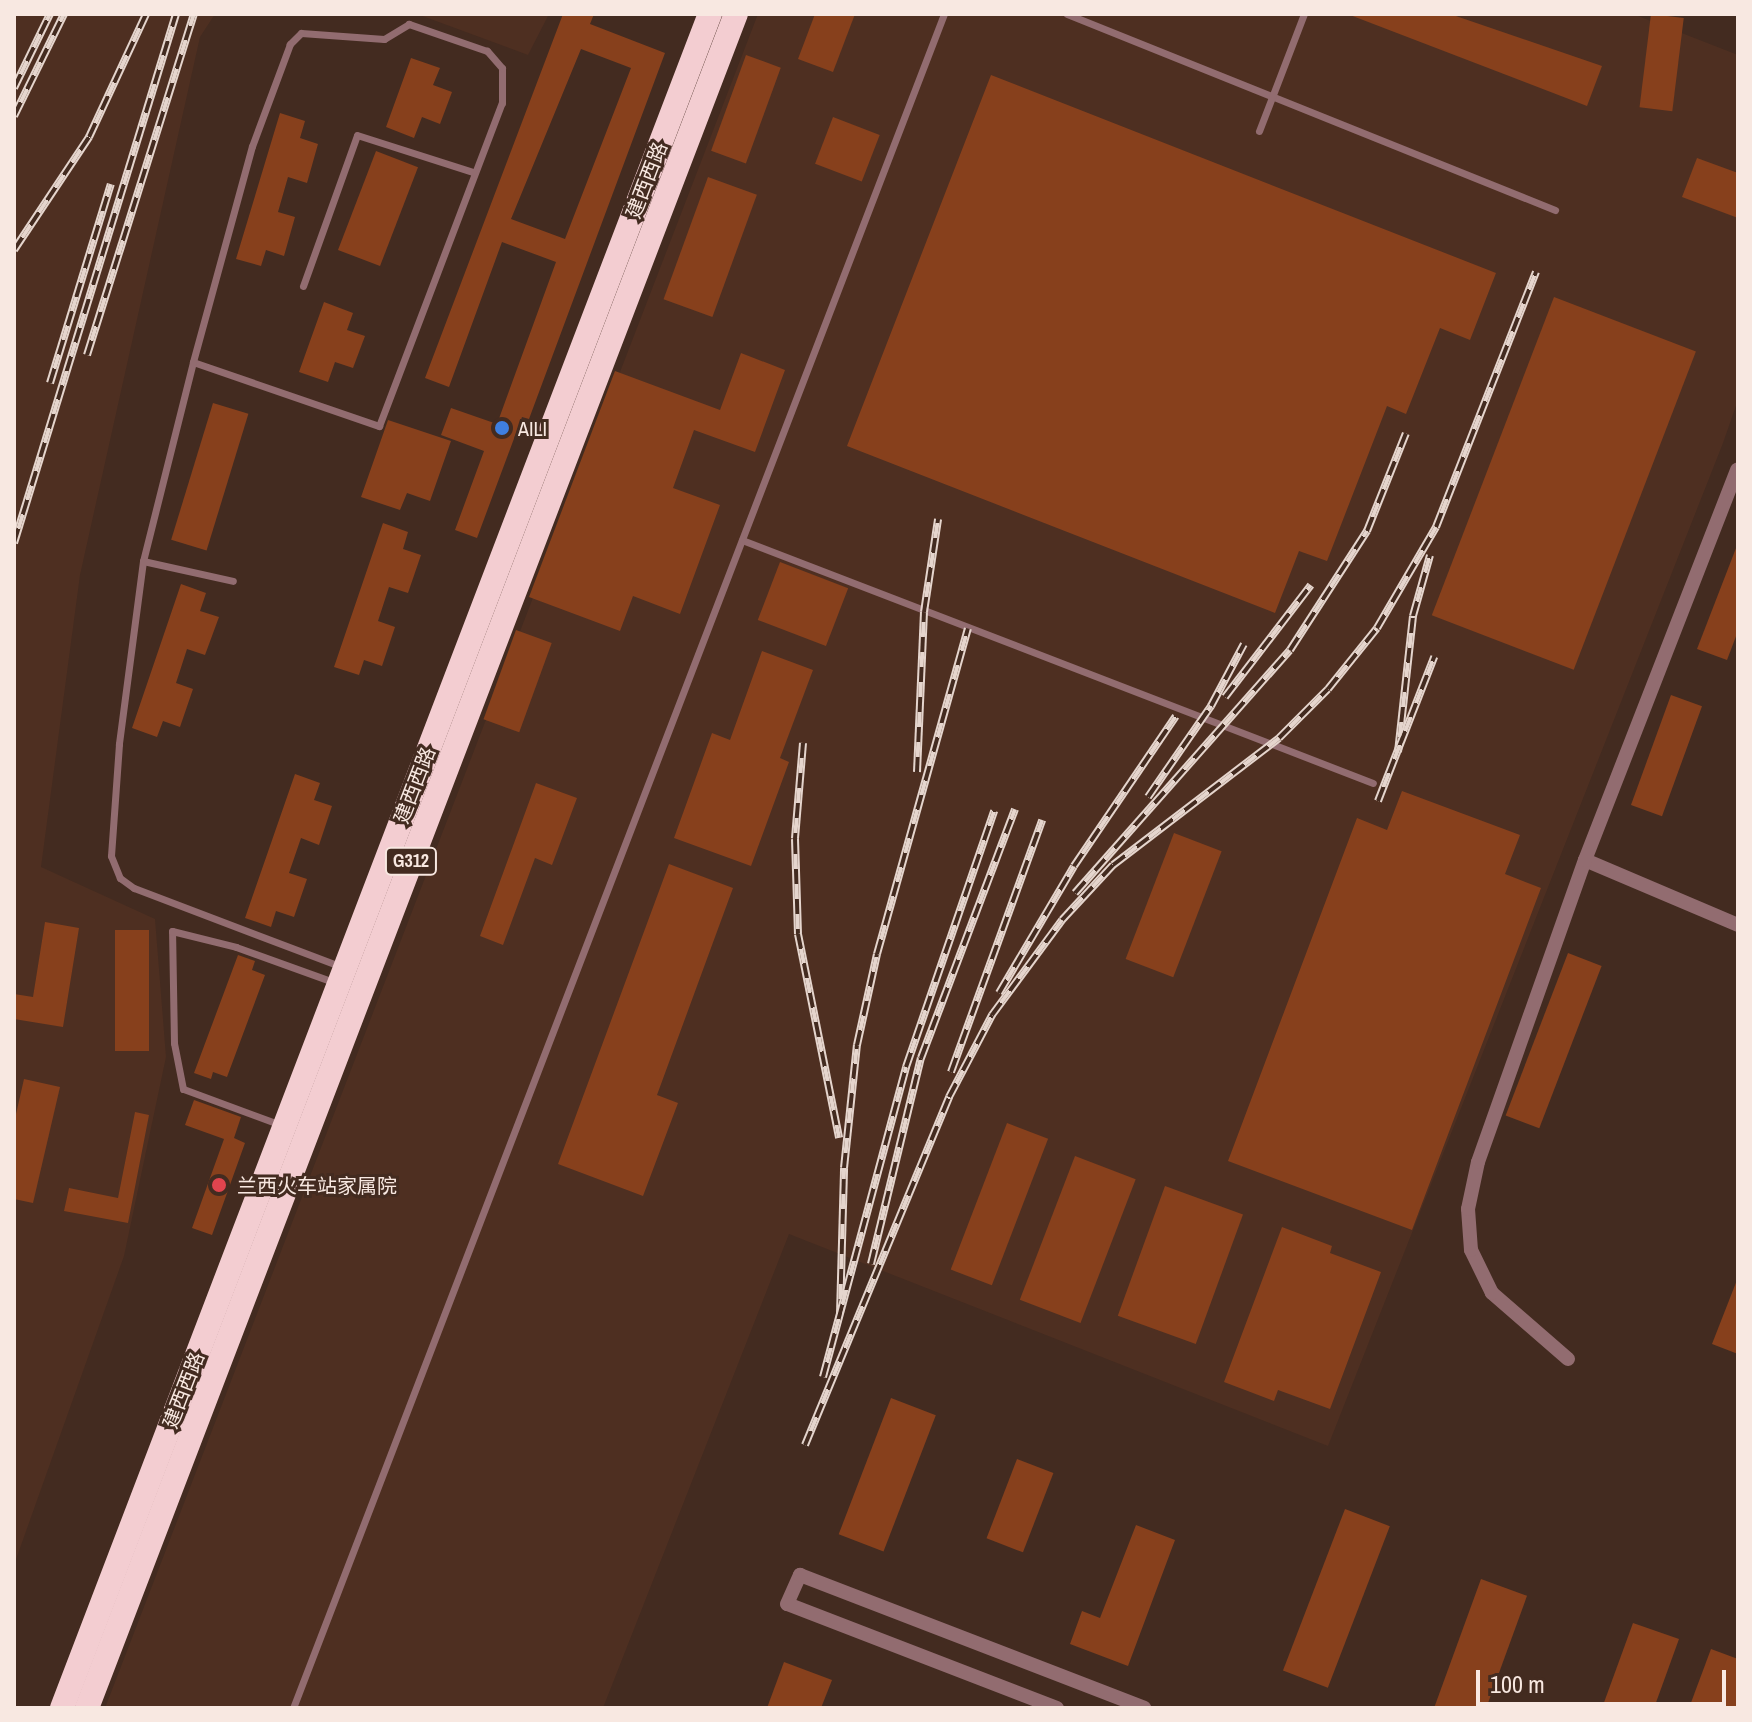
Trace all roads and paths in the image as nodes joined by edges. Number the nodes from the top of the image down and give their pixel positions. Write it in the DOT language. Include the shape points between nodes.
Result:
graph roads {
  1 [pos="710,14"];
  2 [pos="736,14"];
  3 [pos="944,14"];
  4 [pos="1067,14"];
  5 [pos="1304,14"];
  6 [pos="1272,97"];
  7 [pos="1259,131"];
  8 [pos="473,172"];
  9 [pos="1555,210"];
  10 [pos="303,286"];
  11 [pos="193,362"];
  12 [pos="1737,470"];
  13 [pos="742,540"];
  14 [pos="143,561"];
  15 [pos="233,581"];
  16 [pos="1373,783"];
  17 [pos="1585,860"];
  18 [pos="1738,925"];
  19 [pos="341,976"];
  20 [pos="283,1126"];
  21 [pos="1568,1359"];
  22 [pos="62,1708"];
  23 [pos="87,1708"];
  24 [pos="293,1708"];
  25 [pos="1057,1708"];
  26 [pos="1144,1708"];
  1 -- 19 [label="highway, 建西西路 / G312"];
  2 -- 23 [label="highway, 建西西路 / G312"];
  3 -- 13 [label="lane"];
  4 -- 6 [label="lane"];
  5 -- 6 [label="lane"];
  6 -- 7 [label="lane"];
  6 -- 9 [label="lane"];
  8 -- 10 [label="lane" via="357,135"];
  8 -- 11 [label="lane" via="379,426"];
  8 -- 11 [label="lane" via="505,87 502,68 487,51 409,24 384,39 301,33 290,44 252,146"];
  11 -- 14 [label="lane"];
  12 -- 17 [label="street"];
  13 -- 16 [label="lane"];
  13 -- 24 [label="lane"];
  14 -- 15 [label="lane"];
  14 -- 19 [label="lane" via="119,744 111,856 120,878"];
  17 -- 18 [label="street"];
  17 -- 21 [label="street" via="1478,1162 1468,1209 1471,1250 1492,1293"];
  19 -- 20 [label="highway, 建西西路 / G312"];
  19 -- 20 [label="lane" via="172,931 174,1043 183,1089"];
  20 -- 22 [label="highway, 建西西路 / G312"];
  25 -- 26 [label="street" via="787,1604 800,1575"];
}
